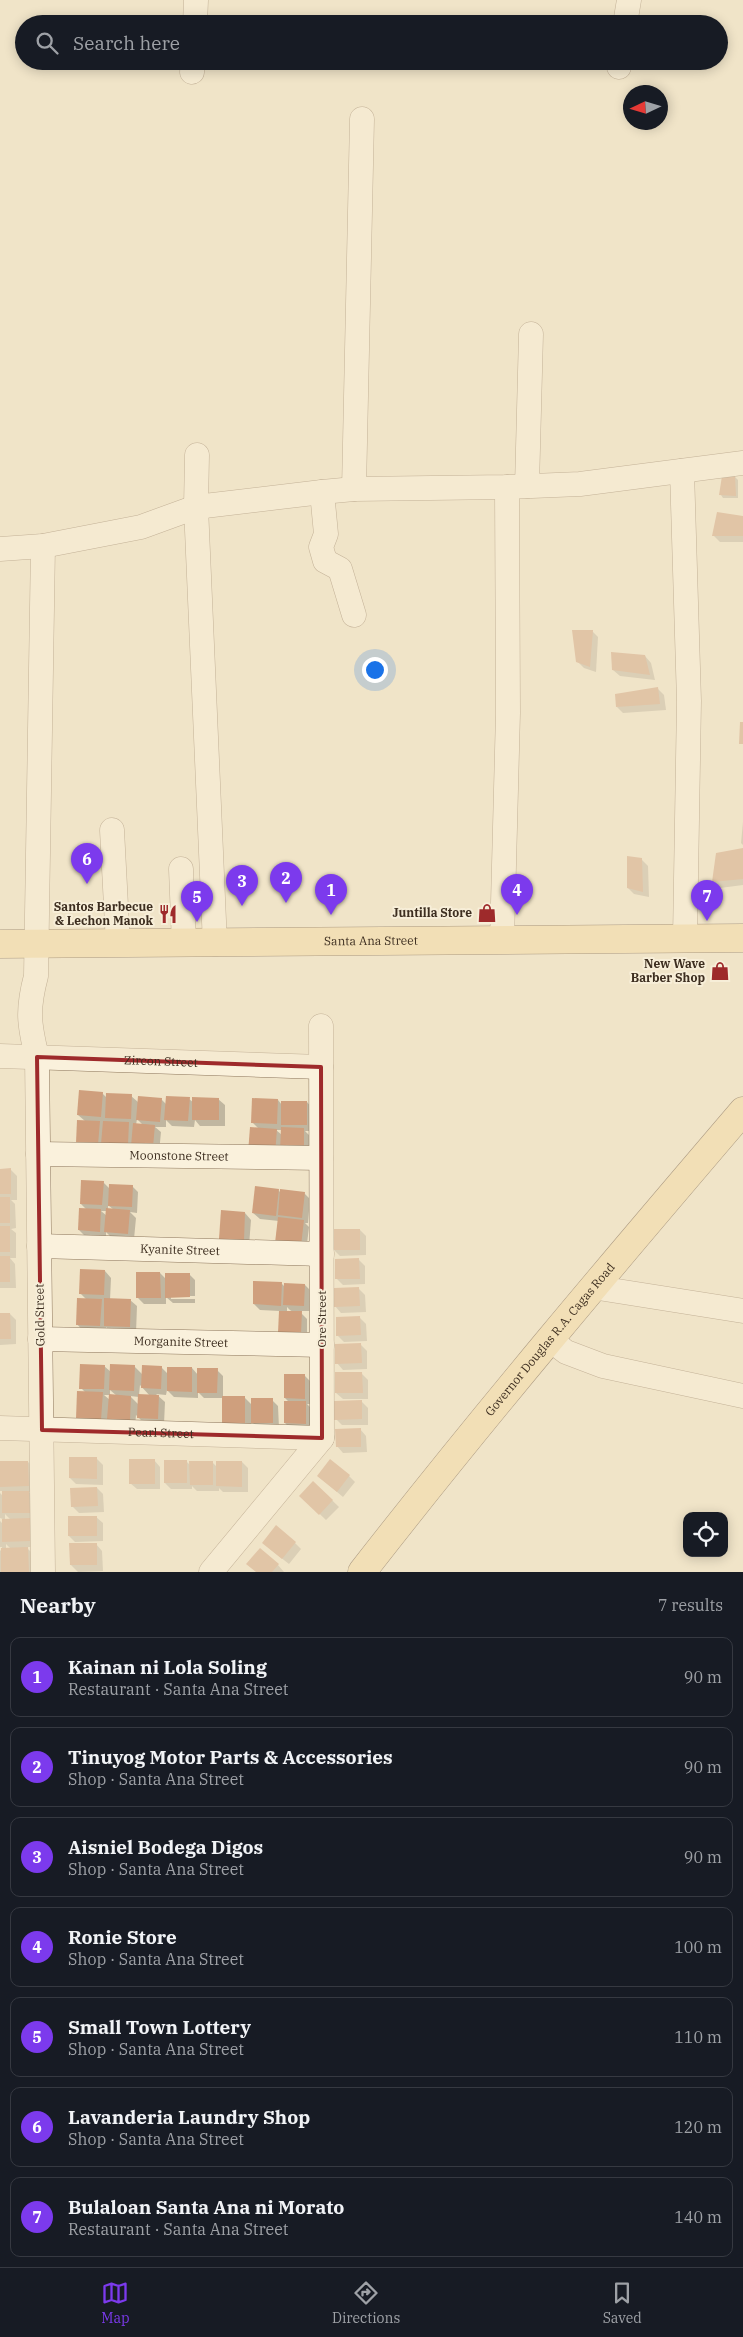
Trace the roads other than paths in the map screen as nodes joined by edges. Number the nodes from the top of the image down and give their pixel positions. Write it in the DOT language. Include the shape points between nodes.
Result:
graph roads {
  1 [pos="196,0"];
  2 [pos="629,0"];
  3 [pos="195,15"];
  4 [pos="627,15"];
  5 [pos="362,119"];
  6 [pos="531,334"];
  7 [pos="197,455"];
  8 [pos="743,463"];
  9 [pos="682,471"];
  10 [pos="517,487"];
  11 [pos="354,489"];
  12 [pos="322,492"];
  13 [pos="196,507"];
  14 [pos="43,546"];
  15 [pos="0,549"];
  16 [pos="354,615"];
  17 [pos="112,830"];
  18 [pos="181,869"];
  19 [pos="685,938"];
  20 [pos="743,938"];
  21 [pos="502,941"];
  22 [pos="0,944"];
  23 [pos="36,944"];
  24 [pos="118,944"];
  25 [pos="184,944"];
  26 [pos="214,944"];
  27 [pos="321,1026"];
  28 [pos="0,1056"];
  29 [pos="37,1057"];
  30 [pos="321,1067"];
  31 [pos="743,1111"];
  32 [pos="38,1154"];
  33 [pos="321,1158"];
  34 [pos="39,1246"];
  35 [pos="322,1254"];
  36 [pos="592,1288"];
  37 [pos="743,1311"];
  38 [pos="40,1339"];
  39 [pos="550,1339"];
  40 [pos="322,1345"];
  41 [pos="743,1396"];
  42 [pos="0,1428"];
  43 [pos="42,1430"];
  44 [pos="322,1438"];
  45 [pos="43,1572"];
  46 [pos="211,1572"];
  47 [pos="362,1572"];
  1 -- 3 [label="street"];
  2 -- 4 [label="street"];
  5 -- 11 [label="street"];
  6 -- 10 [label="street"];
  7 -- 13 [label="street"];
  8 -- 9 [label="street"];
  9 -- 10 [label="street" via="580,484"];
  9 -- 19 [label="street" via="689,701"];
  10 -- 11 [label="street"];
  10 -- 21 [label="street"];
  11 -- 12 [label="street"];
  12 -- 13 [label="street"];
  12 -- 16 [label="street" via="326,534 321,547 325,560 340,569"];
  13 -- 14 [label="street" via="141,527"];
  13 -- 26 [label="street"];
  14 -- 15 [label="street"];
  14 -- 23 [label="street, Gold Street"];
  17 -- 24 [label="street"];
  18 -- 25 [label="street"];
  19 -- 20 [label="main road, Santa Ana Street"];
  19 -- 21 [label="main road, Santa Ana Street"];
  21 -- 26 [label="main road, Santa Ana Street"];
  22 -- 23 [label="main road, Santa Ana Street"];
  23 -- 24 [label="main road, Santa Ana Street"];
  23 -- 29 [label="street, Gold Street" via="36,976 45,1001 46,1028"];
  24 -- 25 [label="main road, Santa Ana Street"];
  25 -- 26 [label="main road, Santa Ana Street"];
  27 -- 30 [label="street, Ore Street"];
  28 -- 29 [label="street, Zircon Street"];
  29 -- 30 [label="street, Zircon Street"];
  29 -- 32 [label="street, Gold Street"];
  30 -- 33 [label="street, Ore Street"];
  31 -- 36 [label="main road, Governor Douglas R.A. Cagas Road"];
  32 -- 33 [label="street, Moonstone Street"];
  32 -- 34 [label="street, Gold Street"];
  33 -- 35 [label="street, Ore Street"];
  34 -- 35 [label="street, Kyanite Street"];
  34 -- 38 [label="street, Gold Street"];
  35 -- 40 [label="street, Ore Street"];
  36 -- 37 [label="street"];
  36 -- 39 [label="main road, Governor Douglas R.A. Cagas Road"];
  38 -- 40 [label="street, Morganite Street"];
  38 -- 43 [label="street, Gold Street"];
  39 -- 41 [label="street" via="566,1352 603,1366"];
  39 -- 47 [label="main road, Governor Douglas R.A. Cagas Road"];
  40 -- 44 [label="street, Ore Street"];
  42 -- 43 [label="street, Pearl Street"];
  43 -- 44 [label="street, Pearl Street"];
  43 -- 45 [label="street, Gold Street"];
  44 -- 46 [label="street"];
}
